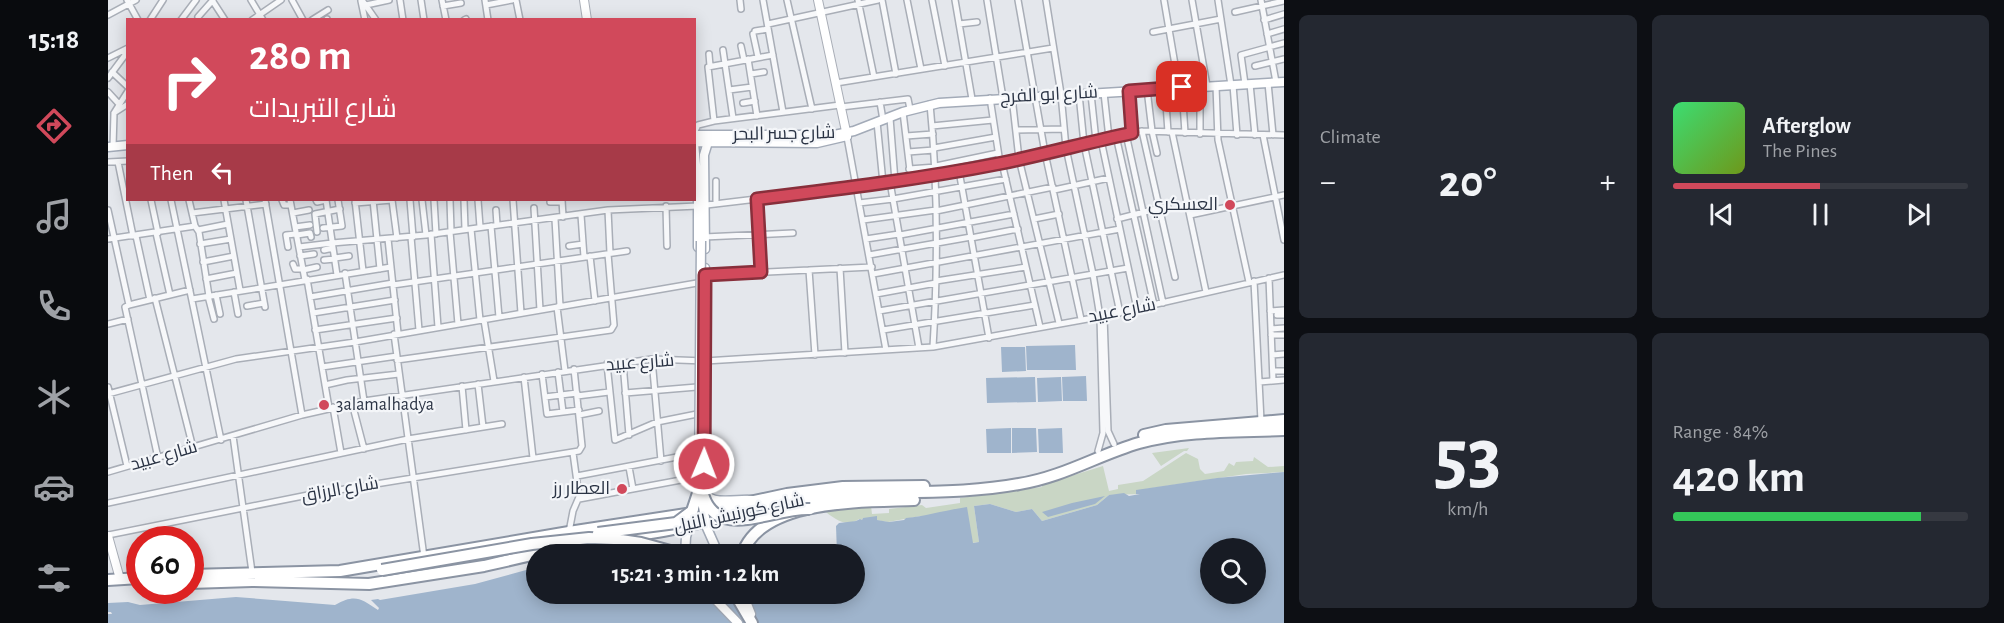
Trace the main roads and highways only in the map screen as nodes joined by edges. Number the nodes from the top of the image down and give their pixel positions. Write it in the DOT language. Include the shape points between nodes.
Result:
graph roads {
  1 [pos="1276,82"];
  2 [pos="849,133"];
  3 [pos="696,134"];
  4 [pos="126,145"];
  5 [pos="700,145"];
  6 [pos="110,147"];
  7 [pos="701,205"];
  8 [pos="698,226"];
  9 [pos="703,239"];
  10 [pos="701,361"];
  11 [pos="701,386"];
  12 [pos="1284,420"];
  13 [pos="1284,430"];
  14 [pos="699,481"];
  15 [pos="947,492"];
  16 [pos="756,500"];
  17 [pos="810,509"];
  18 [pos="684,515"];
  19 [pos="532,544"];
  20 [pos="639,544"];
  21 [pos="686,544"];
  22 [pos="714,544"];
  23 [pos="747,544"];
  24 [pos="526,545"];
  25 [pos="526,550"];
  26 [pos="516,558"];
  27 [pos="340,571"];
  28 [pos="383,573"];
  29 [pos="204,574"];
  30 [pos="204,583"];
  31 [pos="347,584"];
  32 [pos="126,586"];
  33 [pos="108,587"];
  34 [pos="720,604"];
  35 [pos="734,604"];
  36 [pos="746,604"];
  37 [pos="738,623"];
  38 [pos="744,623"];
  39 [pos="753,623"];
  1 -- 2 [label="main road, شارع ابو الفرج" via="930,104"];
  2 -- 3 [label="main road, شارع جسر البحر"];
  2 -- 5 [label="main road, شارع جسر البحر" via="817,143"];
  4 -- 6 [label="main road"];
  5 -- 7 [label="main road"];
  7 -- 8 [label="main road"];
  7 -- 9 [label="main road"];
  8 -- 9 [label="main road"];
  8 -- 10 [label="main road"];
  9 -- 10 [label="main road"];
  9 -- 14 [label="main road, bridge"];
  10 -- 11 [label="main road"];
  11 -- 14 [label="main road"];
  11 -- 14 [label="main road, bridge"];
  11 -- 16 [label="main road" via="707,494 716,501"];
  12 -- 16 [label="highway, شارع كورنيش النيل" via="1166,430 1114,444 1055,469 1015,478 959,485 843,486"];
  13 -- 15 [label="highway, شارع كورنيش النيل" via="1156,440 1034,482"];
  14 -- 17 [label="highway, bridge" via="708,505 726,519 741,521"];
  14 -- 18 [label="main road"];
  14 -- 21 [label="main road, bridge"];
  14 -- 22 [label="main road, bridge" via="704,520"];
  14 -- 26 [label="highway, bridge" via="692,511 676,523 550,541"];
  15 -- 17 [label="highway" via="924,499"];
  15 -- 26 [label="highway, شارع كورنيش النيل" via="822,497"];
  16 -- 18 [label="highway, شارع كورنيش النيل"];
  17 -- 23 [label="highway, bridge" via="762,527"];
  18 -- 27 [label="highway, شارع كورنيش النيل"];
  19 -- 20 [label="highway, bridge" via="582,539"];
  24 -- 28 [label="highway, bridge"];
  25 -- 28 [label="highway, bridge"];
  26 -- 31 [label="highway, شارع كورنيش النيل" via="376,583"];
  27 -- 28 [label="highway"];
  27 -- 29 [label="highway, شارع كورنيش النيل"];
  28 -- 31 [label="highway"];
  30 -- 31 [label="highway, شارع كورنيش النيل"];
  32 -- 33 [label="highway"];
  34 -- 37 [label="main road"];
  35 -- 38 [label="highway"];
  36 -- 39 [label="highway"];
}
